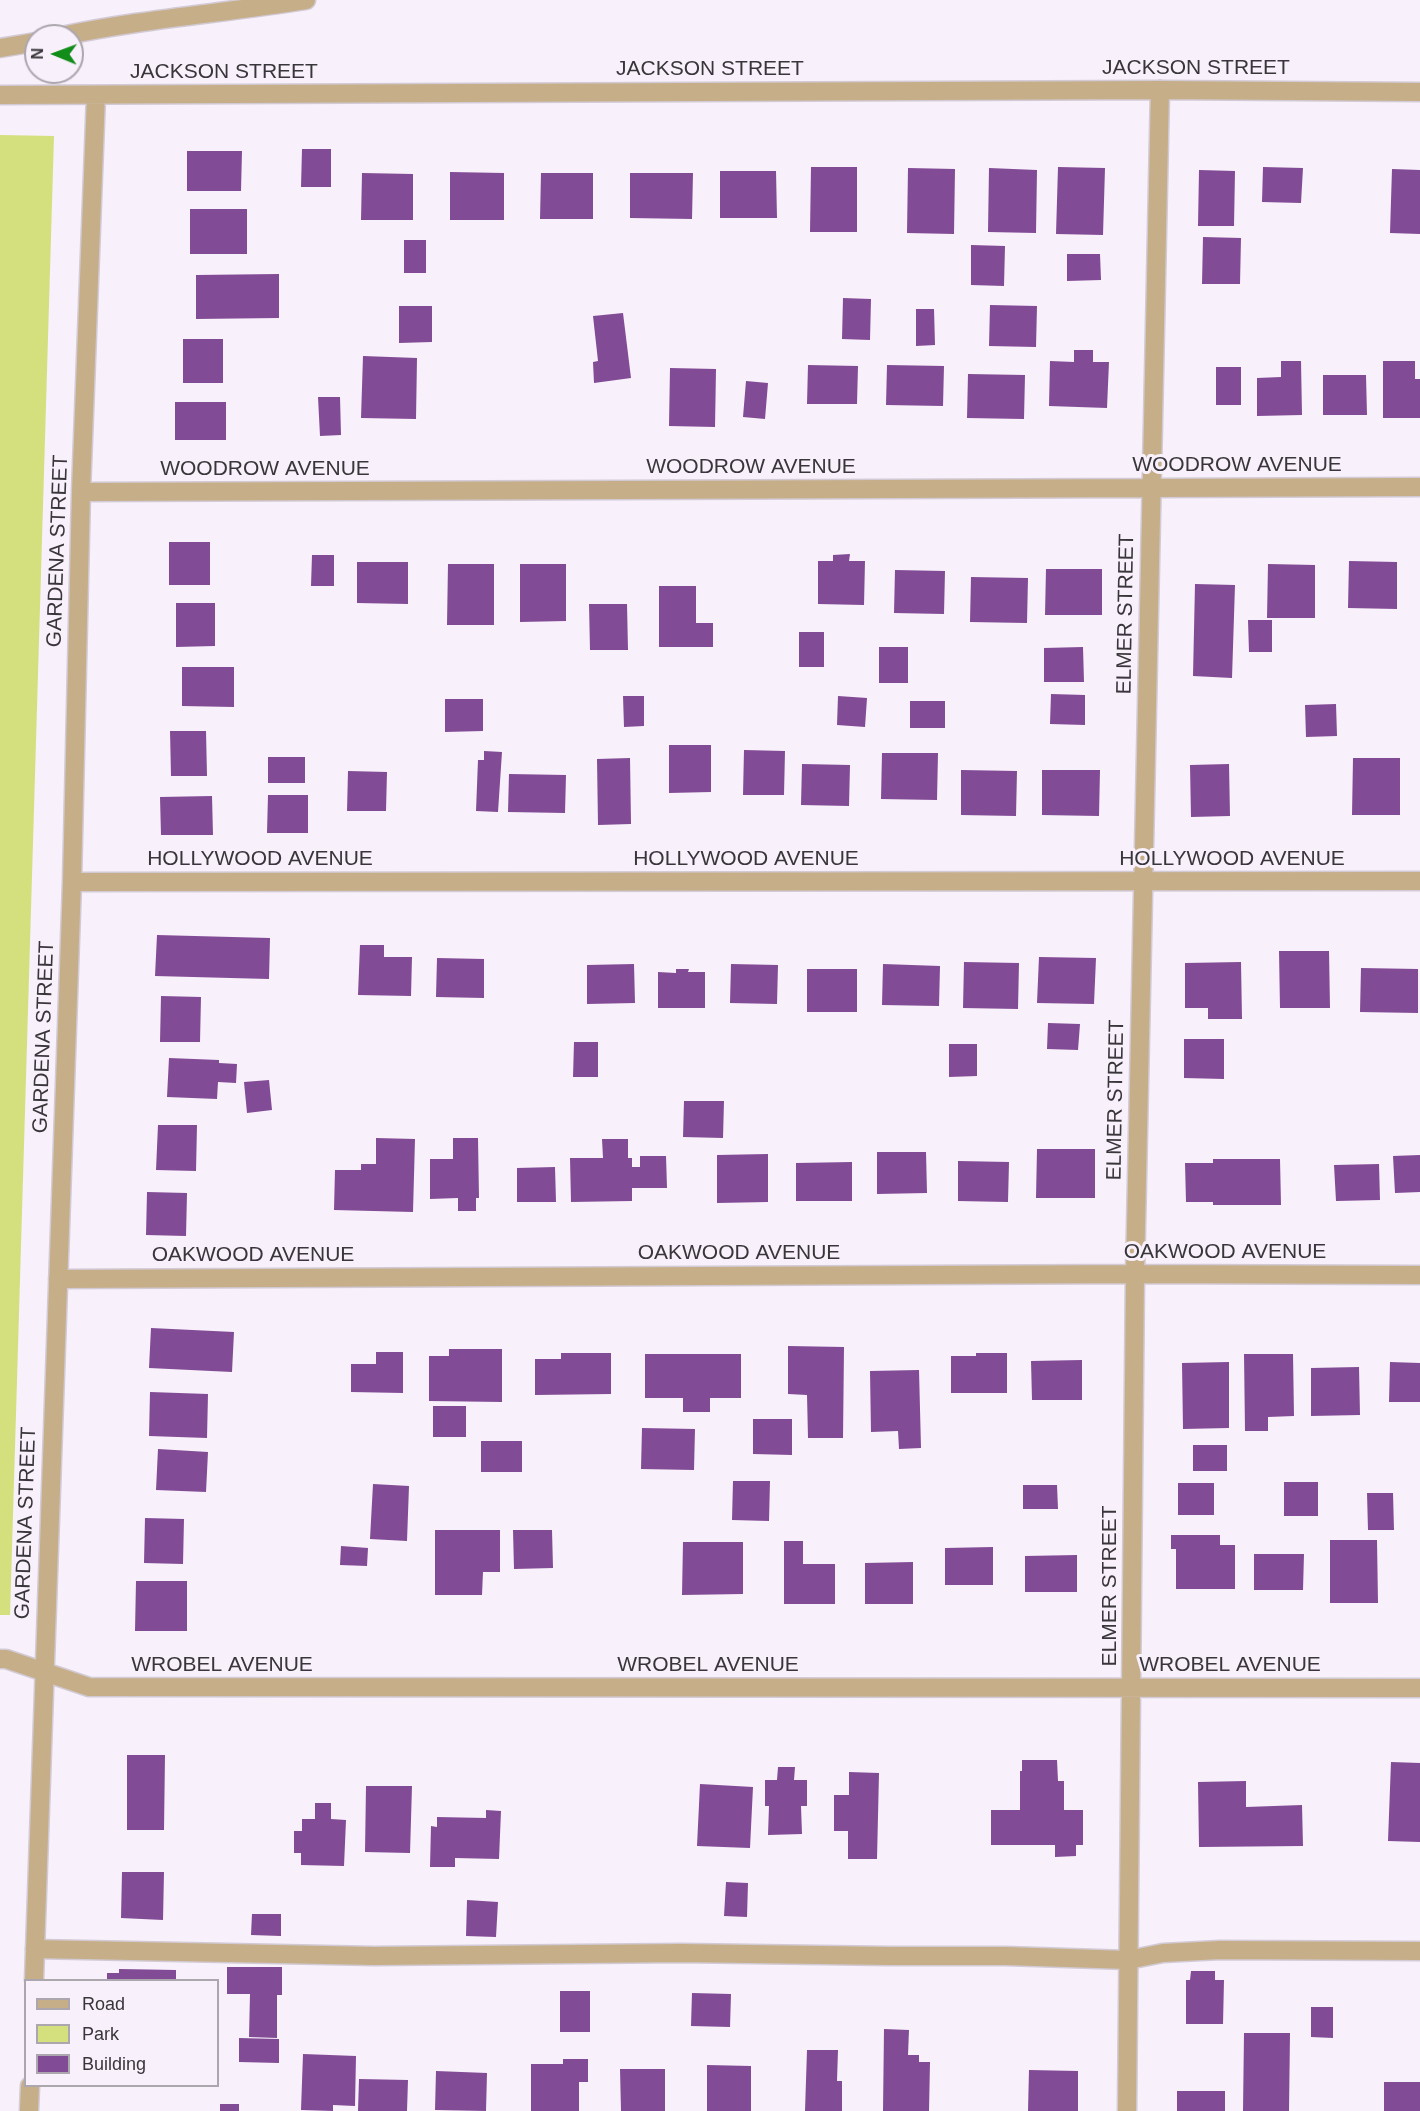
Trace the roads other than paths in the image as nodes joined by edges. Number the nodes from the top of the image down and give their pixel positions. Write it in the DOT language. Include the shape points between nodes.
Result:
graph roads {
  1 [pos="306,0"];
  2 [pos="84,32"];
  3 [pos="24,44"];
  4 [pos="0,48"];
  5 [pos="1160,90"];
  6 [pos="1420,92"];
  7 [pos="0,95"];
  8 [pos="96,95"];
  9 [pos="1420,487"];
  10 [pos="1151,488"];
  11 [pos="81,492"];
  12 [pos="1144,881"];
  13 [pos="1420,881"];
  14 [pos="72,882"];
  15 [pos="1135,1274"];
  16 [pos="1420,1275"];
  17 [pos="58,1279"];
  18 [pos="0,1659"];
  19 [pos="44,1671"];
  20 [pos="1131,1688"];
  21 [pos="1420,1688"];
  22 [pos="35,1949"];
  23 [pos="1420,1950"];
  24 [pos="1128,1959"];
  25 [pos="34,1979"];
  26 [pos="30,2087"];
  27 [pos="29,2111"];
  28 [pos="1127,2111"];
  1 -- 2 [label="street"];
  3 -- 4 [label="street"];
  5 -- 6 [label="street, JACKSON STREET"];
  5 -- 8 [label="street, JACKSON STREET"];
  5 -- 10 [label="street, ELMER STREET"];
  7 -- 8 [label="street, JACKSON STREET"];
  8 -- 11 [label="street, GARDENA STREET"];
  9 -- 10 [label="street, WOODROW AVENUE"];
  10 -- 11 [label="street, WOODROW AVENUE"];
  10 -- 12 [label="street, ELMER STREET"];
  11 -- 14 [label="street, GARDENA STREET"];
  12 -- 13 [label="street, HOLLYWOOD AVENUE"];
  12 -- 14 [label="street, HOLLYWOOD AVENUE"];
  12 -- 15 [label="street, ELMER STREET"];
  14 -- 17 [label="street, GARDENA STREET"];
  15 -- 16 [label="street, OAKWOOD AVENUE"];
  15 -- 17 [label="street, OAKWOOD AVENUE"];
  15 -- 20 [label="street, ELMER STREET"];
  17 -- 19 [label="street, GARDENA STREET"];
  18 -- 19 [label="street, WROBEL AVENUE"];
  19 -- 20 [label="street, WROBEL AVENUE" via="90,1687"];
  19 -- 22 [label="street, GARDENA STREET"];
  20 -- 21 [label="street, WROBEL AVENUE"];
  20 -- 24 [label="street, ELMER STREET"];
  22 -- 24 [label="street" via="374,1956 681,1953"];
  22 -- 25 [label="street, GARDENA STREET"];
  23 -- 24 [label="street" via="1220,1950"];
  24 -- 28 [label="street, ELMER STREET"];
  26 -- 27 [label="street"];
}
